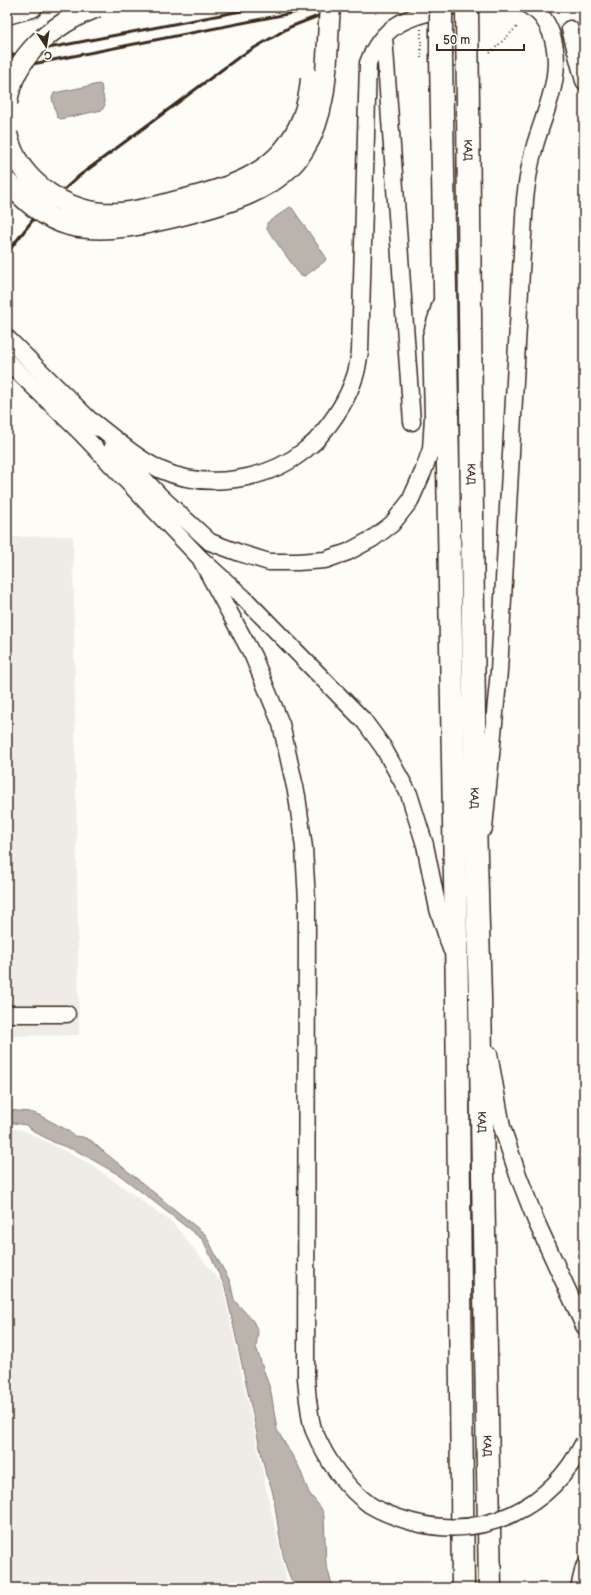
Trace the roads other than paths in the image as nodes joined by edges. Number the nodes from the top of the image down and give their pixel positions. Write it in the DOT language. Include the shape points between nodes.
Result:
graph roads {
  1 [pos="32,7"];
  2 [pos="97,7"];
  3 [pos="316,7"];
  4 [pos="330,7"];
  5 [pos="441,7"];
  6 [pos="450,7"];
  7 [pos="467,7"];
  8 [pos="530,7"];
  9 [pos="7,14"];
  10 [pos="570,30"];
  11 [pos="384,36"];
  12 [pos="584,81"];
  13 [pos="7,103"];
  14 [pos="7,134"];
  15 [pos="7,182"];
  16 [pos="444,290"];
  17 [pos="7,338"];
  18 [pos="7,361"];
  19 [pos="92,421"];
  20 [pos="412,422"];
  21 [pos="200,558"];
  22 [pos="478,891"];
  23 [pos="456,963"];
  24 [pos="480,997"];
  25 [pos="7,1014"];
  26 [pos="68,1014"];
  27 [pos="584,1326"];
  28 [pos="584,1442"];
  29 [pos="584,1567"];
  30 [pos="463,1588"];
  31 [pos="490,1588"];
  32 [pos="579,1588"];
  1 -- 9 [label="main road"];
  2 -- 13 [label="main road, bridge" via="55,28 36,45 18,68"];
  3 -- 14 [label="main road, bridge" via="310,84 301,122 282,152 268,165 231,186 122,213 83,209 63,202 36,183 25,172 16,157"];
  4 -- 15 [label="main road, bridge" via="324,86 313,130 304,149 293,163 263,186 226,203 155,222 108,229 88,229 50,218 28,203"];
  5 -- 16 [label="highway, КАД, bridge" via="431,57"];
  6 -- 11 [label="street" via="404,20"];
  7 -- 22 [label="highway, КАД" via="475,822"];
  8 -- 22 [label="street" via="548,24 556,46 556,69 553,88 528,172 525,199 499,671"];
  10 -- 12 [label="street"];
  11 -- 19 [label="street" via="368,63 360,352 356,374 347,397 318,439 296,457 271,469 243,478 214,480 184,477 161,470 126,448"];
  11 -- 20 [label="street"];
  16 -- 19 [label="street" via="431,336 433,417 431,449 424,472 410,502 392,524 348,552 325,560 269,562 210,542 160,497"];
  16 -- 23 [label="highway, КАД"];
  17 -- 19 [label="street"];
  18 -- 21 [label="street" via="81,433"];
  21 -- 23 [label="street" via="244,598 334,690 364,721 383,747 409,794 426,845 438,909"];
  21 -- 28 [label="street, bridge" via="253,656 282,724 297,796 304,848 307,901 306,1378 313,1429 336,1471 370,1504 393,1516 450,1528 479,1526 507,1517 535,1501 559,1480"];
  22 -- 24 [label="highway, КАД"];
  23 -- 30 [label="highway, КАД"];
  24 -- 27 [label="street" via="502,1127 536,1221"];
  24 -- 31 [label="highway, КАД"];
  25 -- 26 [label="street"];
  29 -- 32 [label="street"];
}
